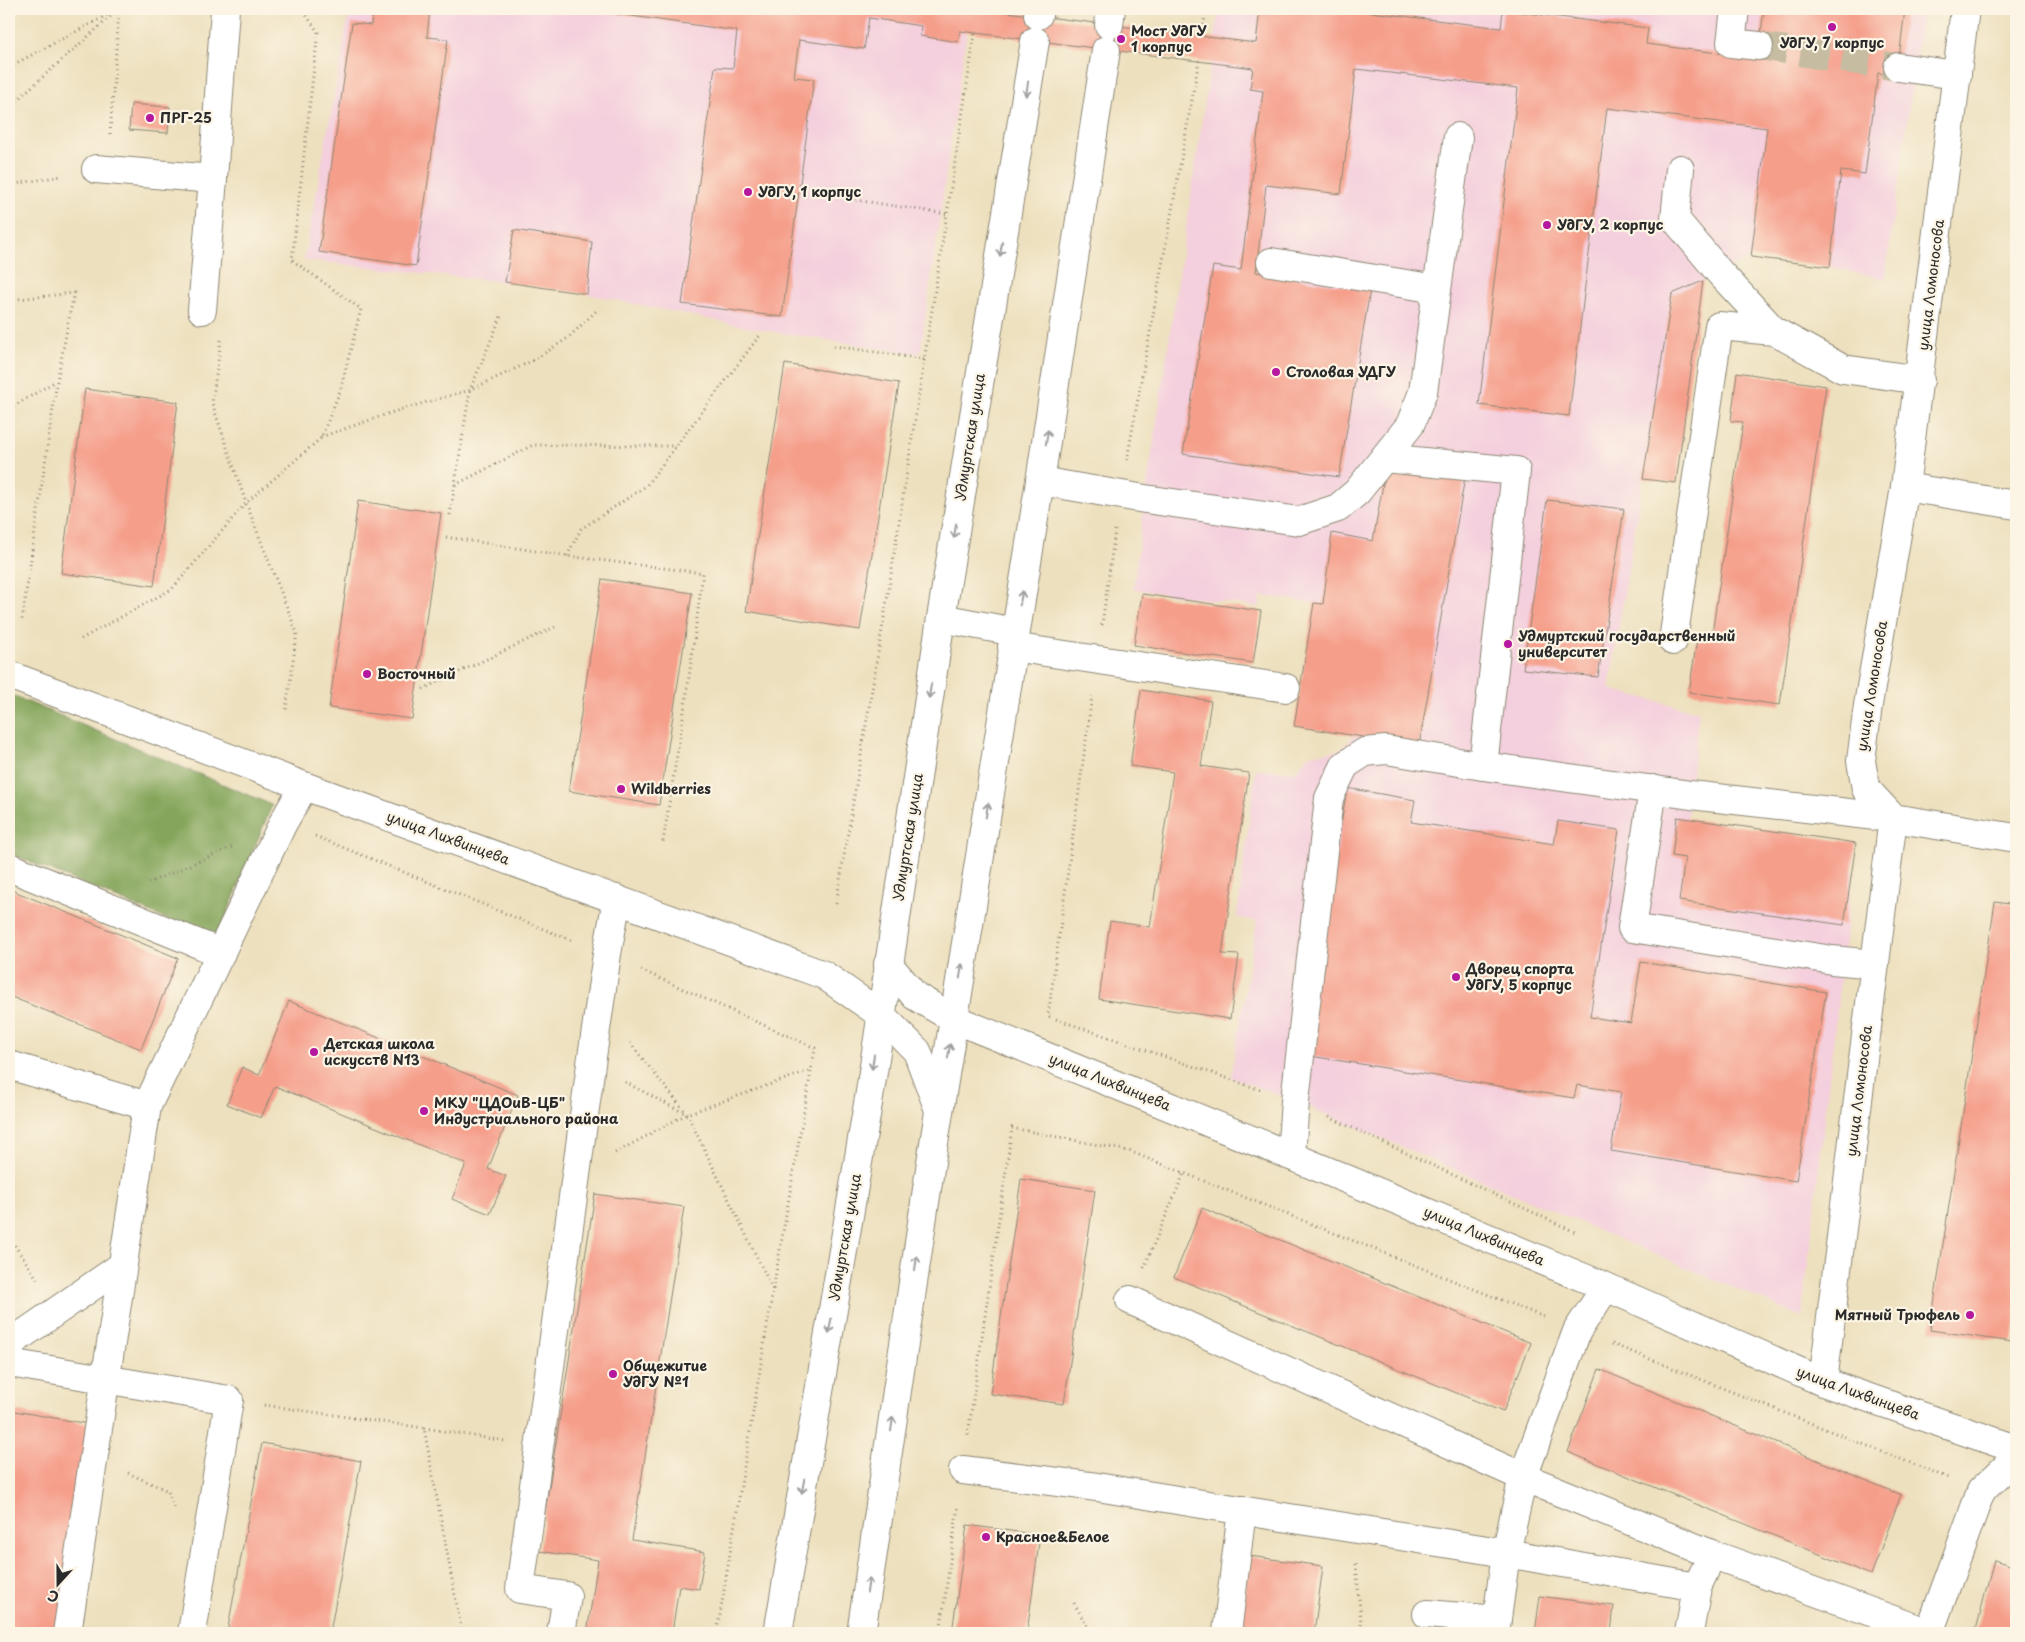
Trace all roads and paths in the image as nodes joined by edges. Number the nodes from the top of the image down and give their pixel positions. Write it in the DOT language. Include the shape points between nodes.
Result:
graph roads {
  1 [pos="119,9"];
  2 [pos="224,9"];
  3 [pos="302,9"];
  4 [pos="1206,9"];
  5 [pos="1574,9"];
  6 [pos="1735,9"];
  7 [pos="1965,9"];
  8 [pos="1574,19"];
  9 [pos="1037,22"];
  10 [pos="1108,28"];
  11 [pos="975,33"];
  12 [pos="1202,35"];
  13 [pos="1759,46"];
  14 [pos="1199,60"];
  15 [pos="9,67"];
  16 [pos="1898,67"];
  17 [pos="1957,75"];
  18 [pos="9,108"];
  19 [pos="1458,136"];
  20 [pos="1680,168"];
  21 [pos="101,169"];
  22 [pos="213,179"];
  23 [pos="9,185"];
  24 [pos="856,200"];
  25 [pos="946,214"];
  26 [pos="1271,262"];
  27 [pos="1437,290"];
  28 [pos="9,300"];
  29 [pos="202,310"];
  30 [pos="596,312"];
  31 [pos="502,314"];
  32 [pos="1774,331"];
  33 [pos="222,334"];
  34 [pos="760,335"];
  35 [pos="834,346"];
  36 [pos="924,359"];
  37 [pos="1920,380"];
  38 [pos="57,381"];
  39 [pos="470,390"];
  40 [pos="9,409"];
  41 [pos="320,438"];
  42 [pos="676,446"];
  43 [pos="1384,458"];
  44 [pos="1040,481"];
  45 [pos="455,485"];
  46 [pos="1905,487"];
  47 [pos="1120,495"];
  48 [pos="246,503"];
  49 [pos="2016,505"];
  50 [pos="450,515"];
  51 [pos="446,537"];
  52 [pos="567,556"];
  53 [pos="941,618"];
  54 [pos="22,620"];
  55 [pos="554,627"];
  56 [pos="82,639"];
  57 [pos="1014,639"];
  58 [pos="1672,641"];
  59 [pos="1097,659"];
  60 [pos="9,675"];
  61 [pos="1286,688"];
  62 [pos="423,689"];
  63 [pos="286,710"];
  64 [pos="1483,766"];
  65 [pos="304,786"];
  66 [pos="1653,789"];
  67 [pos="1893,818"];
  68 [pos="284,823"];
  69 [pos="2016,838"];
  70 [pos="663,842"];
  71 [pos="233,846"];
  72 [pos="9,867"];
  73 [pos="617,899"];
  74 [pos="102,904"];
  75 [pos="836,904"];
  76 [pos="221,953"];
  77 [pos="607,954"];
  78 [pos="888,964"];
  79 [pos="1875,964"];
  80 [pos="600,1004"];
  81 [pos="880,1014"];
  82 [pos="954,1019"];
  83 [pos="591,1064"];
  84 [pos="9,1065"];
  85 [pos="812,1069"];
  86 [pos="1295,1101"];
  87 [pos="147,1106"];
  88 [pos="939,1110"];
  89 [pos="687,1114"];
  90 [pos="1291,1156"];
  91 [pos="1184,1173"];
  92 [pos="576,1175"];
  93 [pos="1583,1236"];
  94 [pos="123,1265"];
  95 [pos="1606,1287"];
  96 [pos="773,1290"];
  97 [pos="1130,1300"];
  98 [pos="1577,1331"];
  99 [pos="9,1344"];
  100 [pos="9,1363"];
  101 [pos="106,1378"];
  102 [pos="1823,1382"];
  103 [pos="229,1400"];
  104 [pos="424,1428"];
  105 [pos="539,1447"];
  106 [pos="2016,1449"];
  107 [pos="94,1456"];
  108 [pos="2016,1458"];
  109 [pos="963,1470"];
  110 [pos="1523,1477"];
  111 [pos="1981,1491"];
  112 [pos="1242,1510"];
  113 [pos="176,1517"];
  114 [pos="1353,1528"];
  115 [pos="1506,1553"];
  116 [pos="1711,1554"];
  117 [pos="1697,1587"];
  118 [pos="1074,1603"];
  119 [pos="1427,1614"];
  120 [pos="1496,1627"];
  121 [pos="67,1633"];
  122 [pos="192,1633"];
  123 [pos="462,1633"];
  124 [pos="562,1633"];
  125 [pos="717,1633"];
  126 [pos="778,1633"];
  127 [pos="861,1633"];
  128 [pos="940,1633"];
  129 [pos="1092,1633"];
  130 [pos="1227,1633"];
  131 [pos="1362,1633"];
  132 [pos="1689,1633"];
  133 [pos="1929,1633"];
  1 -- 15 [label="path"];
  1 -- 18 [label="path"];
  1 -- 21 [label="path"];
  2 -- 22 [label="street"];
  3 -- 41 [label="path" via="318,32 292,260 362,309 340,391"];
  4 -- 12 [label="path"];
  5 -- 8 [label="path"];
  6 -- 13 [label="street" via="1731,43"];
  7 -- 17 [label="street, улица Ломоносова"];
  9 -- 53 [label="street, Удмуртская улица, one-way"];
  44 -- 10 [label="street, one-way"];
  11 -- 25 [label="path"];
  14 -- 47 [label="path"];
  16 -- 17 [label="street"];
  17 -- 37 [label="street, улица Ломоносова"];
  19 -- 27 [label="street"];
  20 -- 32 [label="street" via="1675,218"];
  21 -- 22 [label="street"];
  21 -- 23 [label="path"];
  22 -- 29 [label="street"];
  24 -- 25 [label="path"];
  25 -- 36 [label="path"];
  26 -- 27 [label="street"];
  27 -- 43 [label="street" via="1423,392 1410,425"];
  28 -- 38 [label="path" via="74,293"];
  30 -- 39 [label="path" via="568,338 534,360"];
  31 -- 39 [label="path"];
  32 -- 37 [label="street" via="1843,369"];
  32 -- 58 [label="street" via="1719,326"];
  33 -- 48 [label="path" via="212,402"];
  34 -- 42 [label="path"];
  35 -- 36 [label="path"];
  36 -- 75 [label="path" via="888,600"];
  37 -- 46 [label="street, улица Ломоносова"];
  38 -- 40 [label="path"];
  38 -- 54 [label="path"];
  39 -- 41 [label="path" via="399,410"];
  39 -- 45 [label="path"];
  41 -- 48 [label="path"];
  42 -- 45 [label="path" via="533,445"];
  42 -- 52 [label="path" via="646,486 581,529"];
  43 -- 47 [label="street" via="1357,492 1338,508 1299,521"];
  43 -- 64 [label="street" via="1516,471"];
  44 -- 47 [label="street"];
  57 -- 44 [label="street, one-way"];
  45 -- 50 [label="path"];
  46 -- 49 [label="street"];
  46 -- 67 [label="street, улица Ломоносова" via="1861,760 1866,789"];
  47 -- 59 [label="path"];
  48 -- 56 [label="path" via="172,589"];
  48 -- 63 [label="path" via="297,633"];
  51 -- 52 [label="path"];
  52 -- 70 [label="path" via="703,573"];
  53 -- 57 [label="street"];
  53 -- 78 [label="street, Удмуртская улица, one-way"];
  55 -- 62 [label="path"];
  57 -- 59 [label="street"];
  82 -- 57 [label="street, one-way"];
  59 -- 61 [label="street"];
  59 -- 86 [label="path" via="1048,1016"];
  60 -- 65 [label="street, улица Лихвинцева"];
  64 -- 66 [label="street"];
  64 -- 86 [label="street" via="1386,750 1365,752 1345,765 1329,798"];
  65 -- 68 [label="street"];
  65 -- 73 [label="street, улица Лихвинцева"];
  66 -- 67 [label="street"];
  66 -- 79 [label="street" via="1632,928"];
  67 -- 69 [label="street"];
  67 -- 79 [label="street, улица Ломоносова"];
  68 -- 76 [label="street"];
  68 -- 77 [label="path"];
  71 -- 74 [label="path"];
  72 -- 74 [label="street"];
  73 -- 77 [label="street"];
  73 -- 81 [label="street, улица Лихвинцева" via="824,975"];
  74 -- 76 [label="street"];
  76 -- 87 [label="street"];
  77 -- 80 [label="street"];
  77 -- 85 [label="path" via="815,1048"];
  78 -- 81 [label="street, Удмуртская улица"];
  78 -- 82 [label="street, улица Лихвинцева" via="915,996"];
  79 -- 102 [label="street, улица Ломоносова"];
  80 -- 83 [label="street"];
  80 -- 89 [label="path"];
  81 -- 88 [label="street, улица Лихвинцева" via="917,1050"];
  81 -- 126 [label="street, Удмуртская улица, one-way" via="870,1092"];
  88 -- 82 [label="street, one-way"];
  82 -- 90 [label="street, улица Лихвинцева"];
  83 -- 89 [label="path"];
  83 -- 92 [label="street"];
  84 -- 87 [label="street"];
  85 -- 89 [label="path"];
  85 -- 96 [label="path"];
  86 -- 90 [label="street"];
  86 -- 93 [label="path"];
  87 -- 94 [label="street"];
  127 -- 88 [label="street, one-way"];
  89 -- 92 [label="path"];
  89 -- 96 [label="path"];
  90 -- 95 [label="street, улица Лихвинцева"];
  91 -- 97 [label="path"];
  91 -- 98 [label="path"];
  91 -- 109 [label="path" via="1129,1151 1012,1128"];
  92 -- 105 [label="street"];
  94 -- 99 [label="street"];
  94 -- 101 [label="street"];
  95 -- 98 [label="street"];
  95 -- 102 [label="street, улица Лихвинцева"];
  96 -- 125 [label="path"];
  97 -- 110 [label="street"];
  98 -- 110 [label="street"];
  98 -- 111 [label="path"];
  100 -- 101 [label="street"];
  101 -- 103 [label="street"];
  101 -- 107 [label="street"];
  102 -- 106 [label="street, улица Лихвинцева"];
  103 -- 104 [label="path"];
  103 -- 122 [label="street"];
  104 -- 105 [label="path"];
  104 -- 123 [label="path"];
  105 -- 124 [label="street" via="520,1589 567,1596"];
  107 -- 113 [label="path" via="168,1491"];
  107 -- 121 [label="street"];
  108 -- 111 [label="street"];
  109 -- 112 [label="street"];
  109 -- 128 [label="path"];
  110 -- 115 [label="street"];
  110 -- 116 [label="street"];
  111 -- 133 [label="street"];
  112 -- 114 [label="street"];
  112 -- 130 [label="street"];
  114 -- 115 [label="street"];
  114 -- 131 [label="path"];
  115 -- 117 [label="street"];
  115 -- 120 [label="street"];
  116 -- 117 [label="street"];
  116 -- 133 [label="street"];
  117 -- 132 [label="street"];
  118 -- 129 [label="path"];
  119 -- 120 [label="street"];
}
